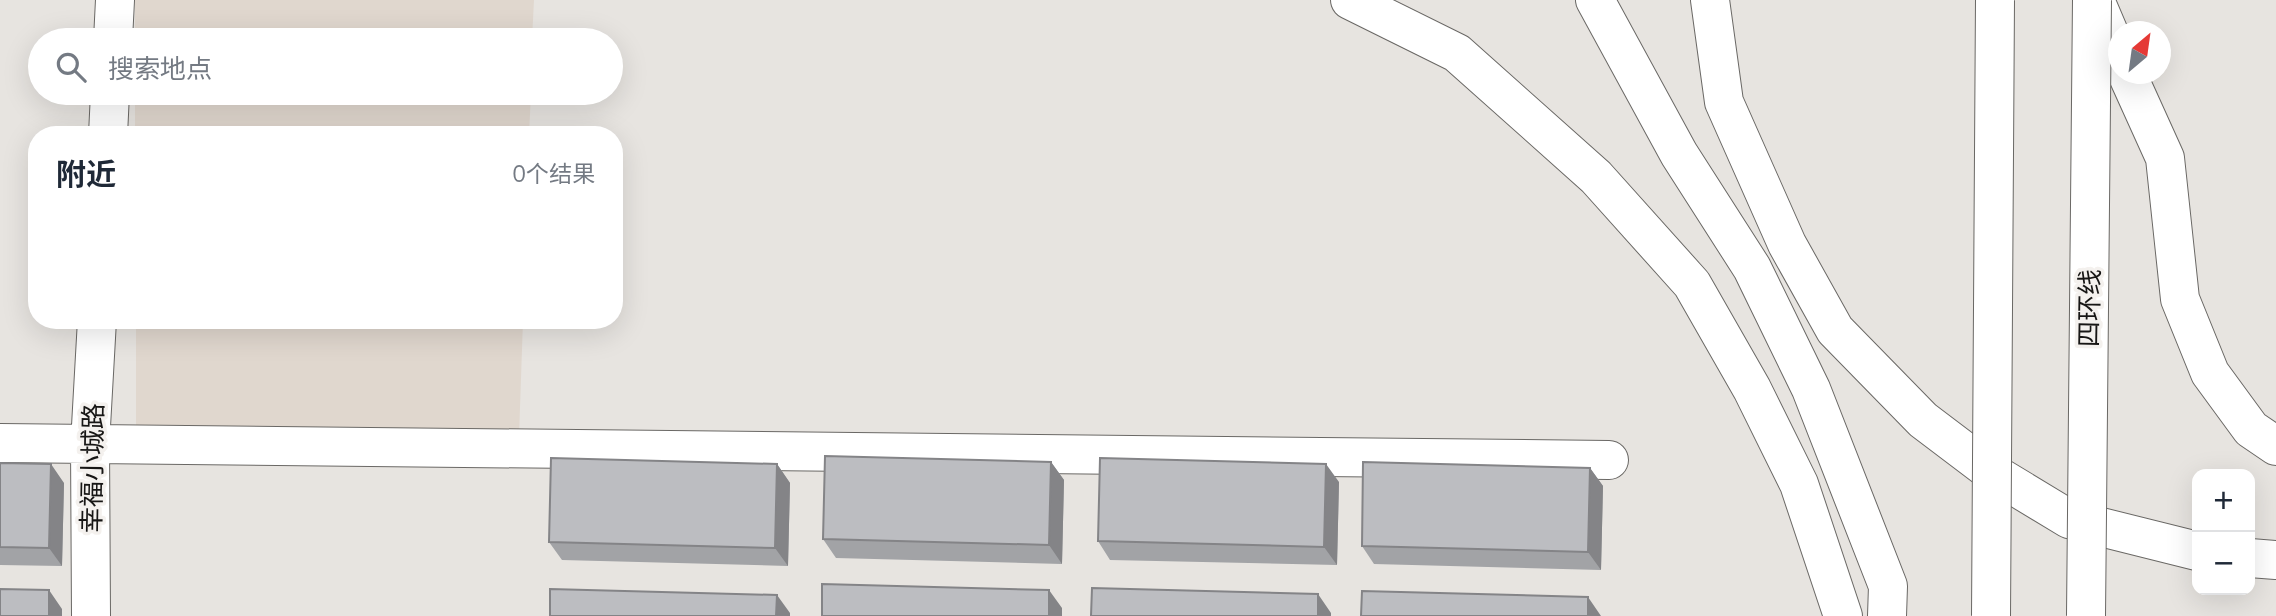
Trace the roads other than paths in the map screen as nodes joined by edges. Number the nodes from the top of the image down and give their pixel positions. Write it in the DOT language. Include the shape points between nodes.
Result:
graph roads {
  1 [pos="115,0"];
  2 [pos="1350,0"];
  3 [pos="1595,0"];
  4 [pos="1710,0"];
  5 [pos="1995,0"];
  6 [pos="2093,0"];
  7 [pos="114,28"];
  8 [pos="2108,31"];
  9 [pos="2132,84"];
  10 [pos="109,105"];
  11 [pos="108,126"];
  12 [pos="96,329"];
  13 [pos="0,443"];
  14 [pos="90,443"];
  15 [pos="2276,446"];
  16 [pos="1609,460"];
  17 [pos="2192,550"];
  18 [pos="2255,558"];
  19 [pos="2276,560"];
  20 [pos="91,616"];
  21 [pos="1843,616"];
  22 [pos="1887,616"];
  23 [pos="1991,616"];
  24 [pos="2086,616"];
  1 -- 7 [label="main road"];
  2 -- 21 [label="main road" via="1457,53 1596,177 1692,284 1799,484"];
  3 -- 22 [label="main road" via="1679,154 1752,268 1811,389 1888,586"];
  4 -- 17 [label="main road, bridge" via="1724,102 1787,244 1835,331 1923,419 1993,473 2070,519"];
  5 -- 23 [label="main road, bridge"];
  6 -- 8 [label="main road"];
  6 -- 24 [label="main road, 四环线, bridge"];
  9 -- 15 [label="main road" via="2165,158 2180,299 2210,373 2250,429"];
  10 -- 11 [label="main road"];
  12 -- 14 [label="main road, 幸福小城路"];
  13 -- 14 [label="main road"];
  14 -- 16 [label="main road"];
  14 -- 20 [label="main road, 幸福小城路"];
  18 -- 19 [label="main road"];
}
